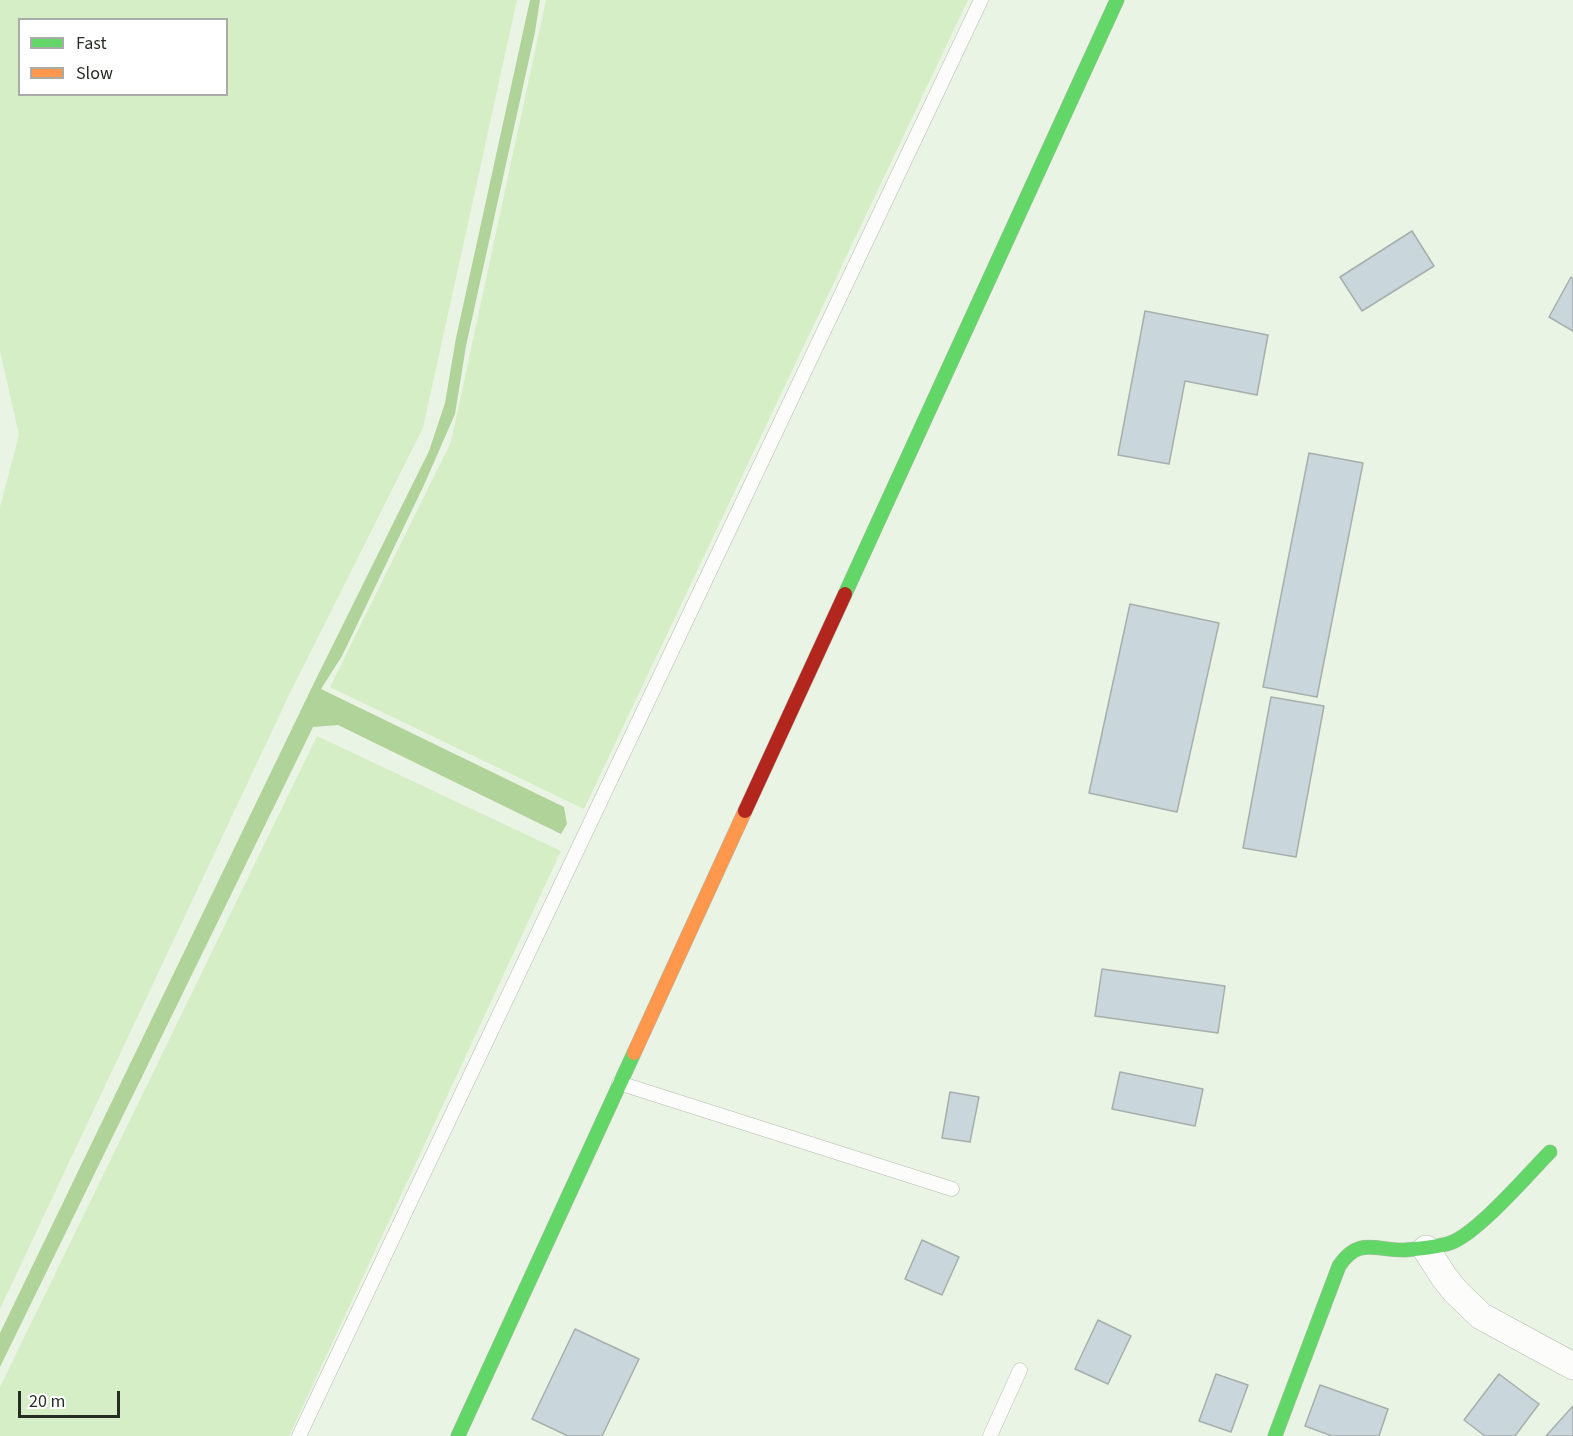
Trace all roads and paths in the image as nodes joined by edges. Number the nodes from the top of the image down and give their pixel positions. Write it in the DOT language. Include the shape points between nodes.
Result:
graph roads {
  1 [pos="981,0"];
  2 [pos="1117,0"];
  3 [pos="619,1083"];
  4 [pos="1550,1152"];
  5 [pos="952,1189"];
  6 [pos="1426,1249"];
  7 [pos="1573,1366"];
  8 [pos="1020,1370"];
  9 [pos="461,1435"];
  10 [pos="299,1436"];
  11 [pos="990,1436"];
  12 [pos="1275,1436"];
  1 -- 10 [label="lane"];
  2 -- 3 [label="street"];
  3 -- 5 [label="lane"];
  3 -- 9 [label="street"];
  4 -- 6 [label="street" via="1473,1230 1449,1244"];
  6 -- 7 [label="street" via="1450,1285 1481,1316"];
  6 -- 12 [label="street" via="1362,1247 1347,1254 1339,1266"];
  8 -- 11 [label="lane"];
}
